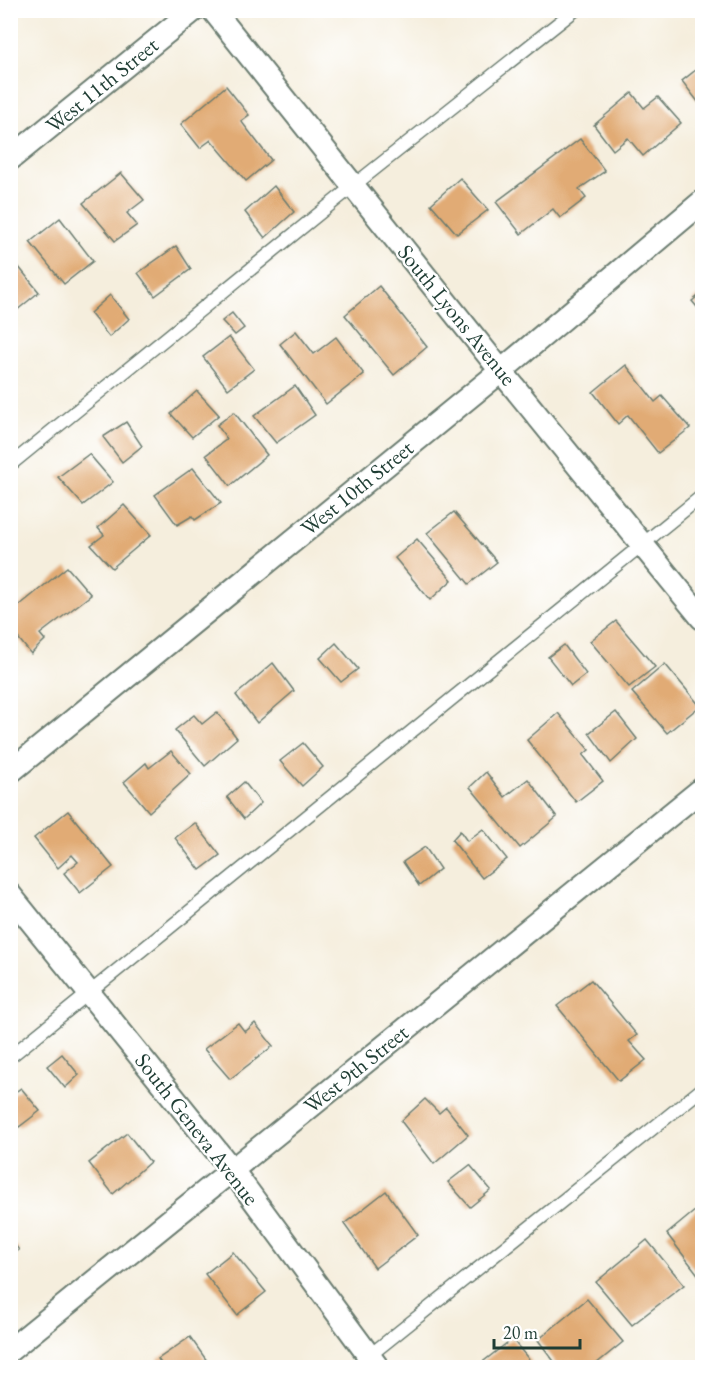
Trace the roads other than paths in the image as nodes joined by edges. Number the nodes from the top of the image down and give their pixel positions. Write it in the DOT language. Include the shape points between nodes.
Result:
graph roads {
  1 [pos="194,10"];
  2 [pos="213,10"];
  3 [pos="575,10"];
  4 [pos="10,159"];
  5 [pos="353,186"];
  6 [pos="702,202"];
  7 [pos="501,371"];
  8 [pos="10,465"];
  9 [pos="702,496"];
  10 [pos="643,545"];
  11 [pos="702,618"];
  12 [pos="10,772"];
  13 [pos="702,789"];
  14 [pos="10,896"];
  15 [pos="88,992"];
  16 [pos="10,1057"];
  17 [pos="702,1089"];
  18 [pos="232,1170"];
  19 [pos="10,1350"];
  20 [pos="367,1363"];
  1 -- 4 [label="street, West 11th Street"];
  2 -- 5 [label="street, South Lyons Avenue"];
  3 -- 5 [label="lane"];
  5 -- 7 [label="street, South Lyons Avenue"];
  5 -- 8 [label="lane"];
  6 -- 7 [label="street, West 10th Street"];
  7 -- 10 [label="street, South Lyons Avenue"];
  7 -- 12 [label="street, West 10th Street"];
  9 -- 10 [label="lane"];
  10 -- 11 [label="street, South Lyons Avenue"];
  10 -- 15 [label="lane"];
  13 -- 18 [label="street, West 9th Street"];
  14 -- 15 [label="street, South Geneva Avenue"];
  15 -- 16 [label="lane"];
  15 -- 18 [label="street, South Geneva Avenue"];
  17 -- 20 [label="lane"];
  18 -- 19 [label="street, West 9th Street"];
  18 -- 20 [label="street, South Geneva Avenue"];
}
